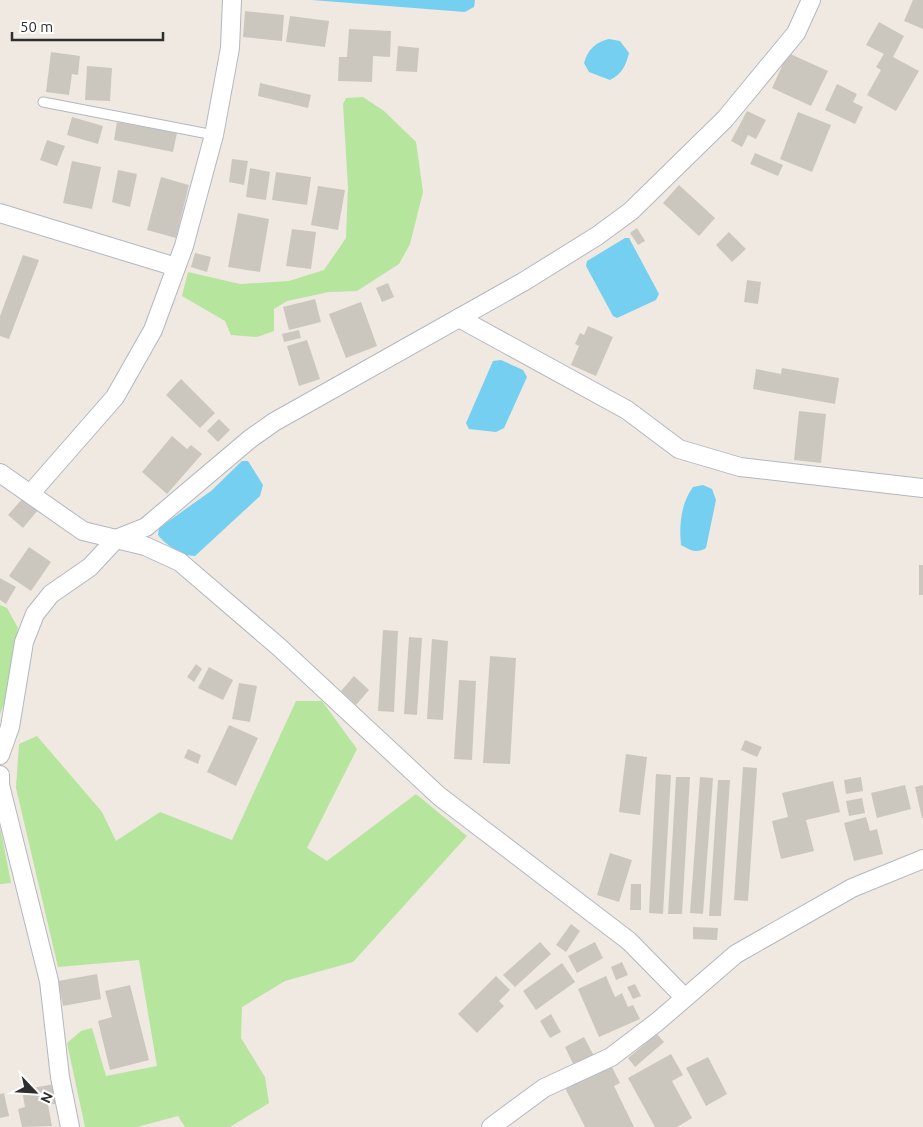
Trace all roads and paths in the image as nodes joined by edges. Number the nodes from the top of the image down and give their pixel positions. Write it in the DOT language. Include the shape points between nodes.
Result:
graph roads {
  1 [pos="232,0"];
  2 [pos="812,0"];
  3 [pos="44,102"];
  4 [pos="214,135"];
  5 [pos="0,213"];
  6 [pos="176,267"];
  7 [pos="459,318"];
  8 [pos="0,473"];
  9 [pos="923,488"];
  10 [pos="31,493"];
  11 [pos="116,539"];
  12 [pos="0,755"];
  13 [pos="0,775"];
  14 [pos="923,859"];
  15 [pos="684,997"];
  16 [pos="70,1127"];
  17 [pos="491,1127"];
  1 -- 4 [label="street" via="230,48"];
  2 -- 7 [label="street" via="796,33 725,119 631,211 597,236"];
  3 -- 4 [label="lane"];
  4 -- 6 [label="street"];
  5 -- 6 [label="street"];
  6 -- 10 [label="street" via="153,330 115,397"];
  7 -- 9 [label="street" via="627,410 680,449 740,466"];
  7 -- 11 [label="street" via="274,422 146,527"];
  8 -- 10 [label="street"];
  10 -- 11 [label="street" via="83,531"];
  11 -- 12 [label="street" via="90,566 51,594 35,614 24,642 10,727"];
  11 -- 15 [label="street" via="145,546 180,562 279,647 439,796 629,941"];
  13 -- 16 [label="street" via="48,981"];
  14 -- 15 [label="street" via="852,888 736,954"];
  15 -- 17 [label="street" via="611,1057 544,1088"];
}
